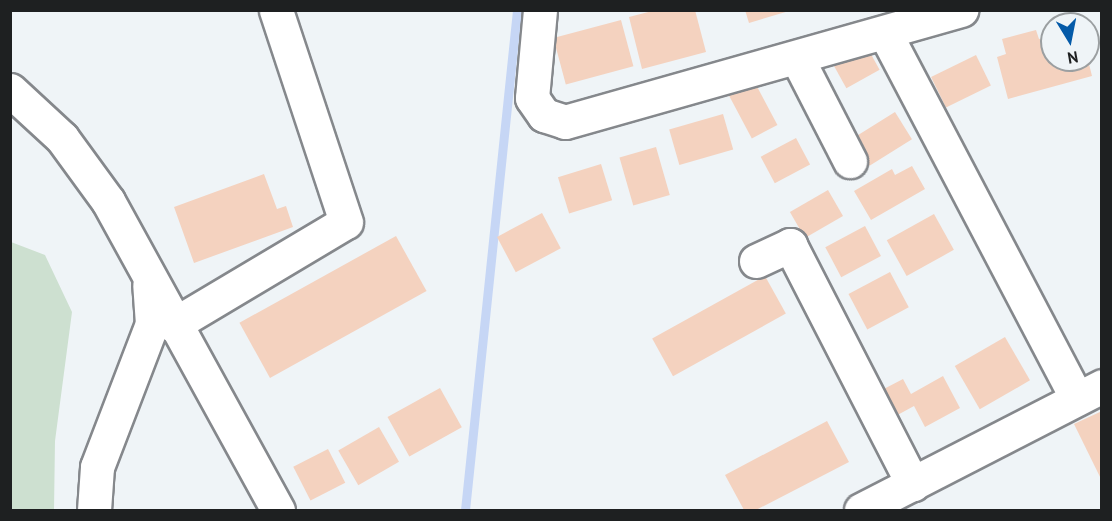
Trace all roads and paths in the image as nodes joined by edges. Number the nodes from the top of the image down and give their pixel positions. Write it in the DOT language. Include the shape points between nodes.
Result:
graph roads {
  1 [pos="276,10"];
  2 [pos="540,10"];
  3 [pos="962,10"];
  4 [pos="885,33"];
  5 [pos="797,58"];
  6 [pos="10,90"];
  7 [pos="850,161"];
  8 [pos="756,261"];
  9 [pos="148,280"];
  10 [pos="173,325"];
  11 [pos="1089,392"];
  12 [pos="913,484"];
  13 [pos="94,510"];
  14 [pos="278,510"];
  15 [pos="861,510"];
  1 -- 10 [label="street" via="346,222"];
  2 -- 5 [label="street" via="532,98 544,115 565,122"];
  3 -- 4 [label="street"];
  4 -- 5 [label="street"];
  4 -- 11 [label="street"];
  5 -- 7 [label="street"];
  6 -- 9 [label="street" via="62,138 108,201"];
  8 -- 12 [label="street" via="790,245"];
  9 -- 10 [label="street"];
  9 -- 13 [label="street" via="152,324 97,467"];
  10 -- 14 [label="street"];
  11 -- 12 [label="street"];
  12 -- 15 [label="street"];
}
